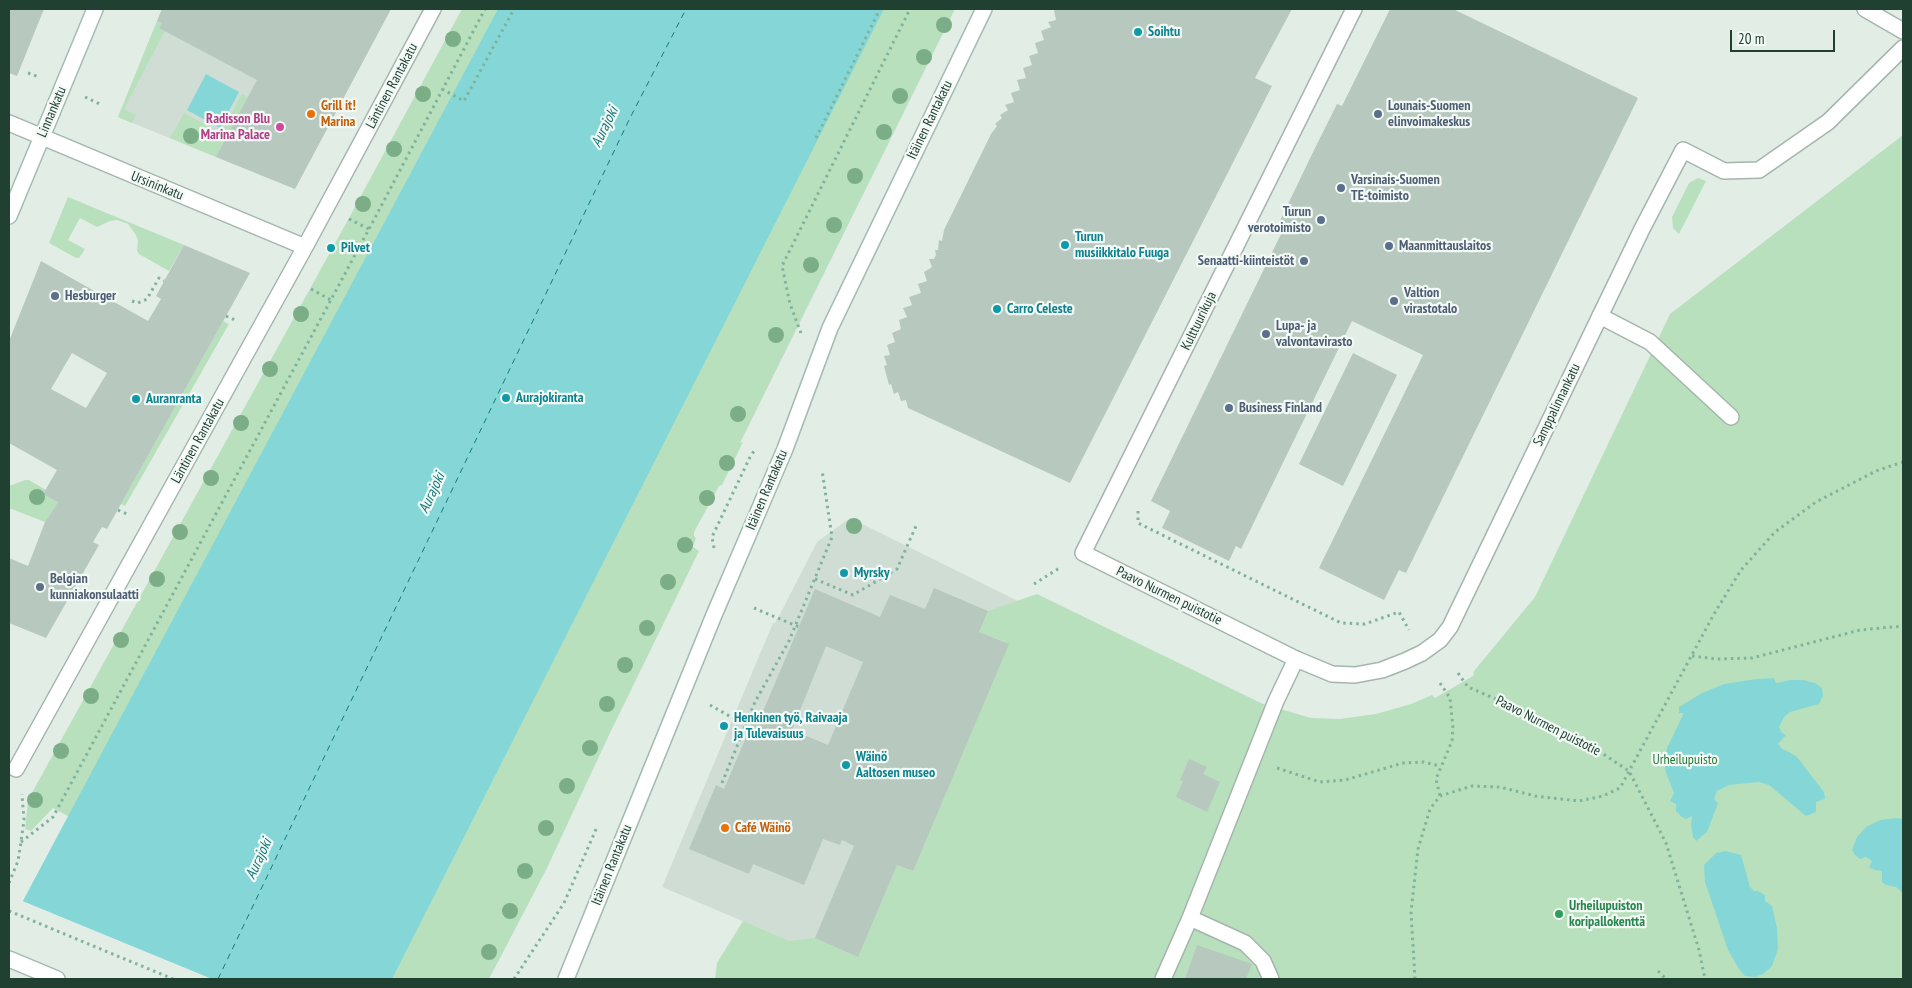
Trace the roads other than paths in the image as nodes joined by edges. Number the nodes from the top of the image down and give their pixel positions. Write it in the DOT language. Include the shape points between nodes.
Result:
graph roads {
  1 [pos="95,9"];
  2 [pos="433,9"];
  3 [pos="984,9"];
  4 [pos="1354,9"];
  5 [pos="1865,9"];
  6 [pos="1903,31"];
  7 [pos="1903,48"];
  8 [pos="9,123"];
  9 [pos="42,136"];
  10 [pos="9,216"];
  11 [pos="305,247"];
  12 [pos="1600,316"];
  13 [pos="1731,417"];
  14 [pos="1083,553"];
  15 [pos="1422,653"];
  16 [pos="1296,659"];
  17 [pos="16,769"];
  18 [pos="1190,918"];
  19 [pos="9,960"];
  20 [pos="57,979"];
  21 [pos="566,979"];
  22 [pos="1163,979"];
  23 [pos="1271,979"];
  1 -- 9 [label="street, Linnankatu"];
  2 -- 11 [label="street, Läntinen Rantakatu"];
  3 -- 21 [label="street, Itäinen Rantakatu" via="830,328 785,449"];
  4 -- 14 [label="street, Kulttuurikuja"];
  5 -- 6 [label="street"];
  7 -- 12 [label="street, Samppalinnankatu" via="1828,122 1759,170 1724,171 1683,150"];
  8 -- 9 [label="street, Ursininkatu"];
  9 -- 10 [label="street, Linnankatu"];
  9 -- 11 [label="street, Ursininkatu"];
  11 -- 17 [label="street, Läntinen Rantakatu"];
  12 -- 13 [label="street" via="1650,342"];
  12 -- 15 [label="street, Samppalinnankatu" via="1450,628"];
  14 -- 16 [label="street, Paavo Nurmen puistotie"];
  15 -- 16 [label="street, Paavo Nurmen puistotie" via="1382,670 1355,674 1332,674"];
  16 -- 18 [label="street"];
  18 -- 22 [label="street"];
  18 -- 23 [label="street" via="1245,943 1263,961"];
  19 -- 20 [label="street"];
}
